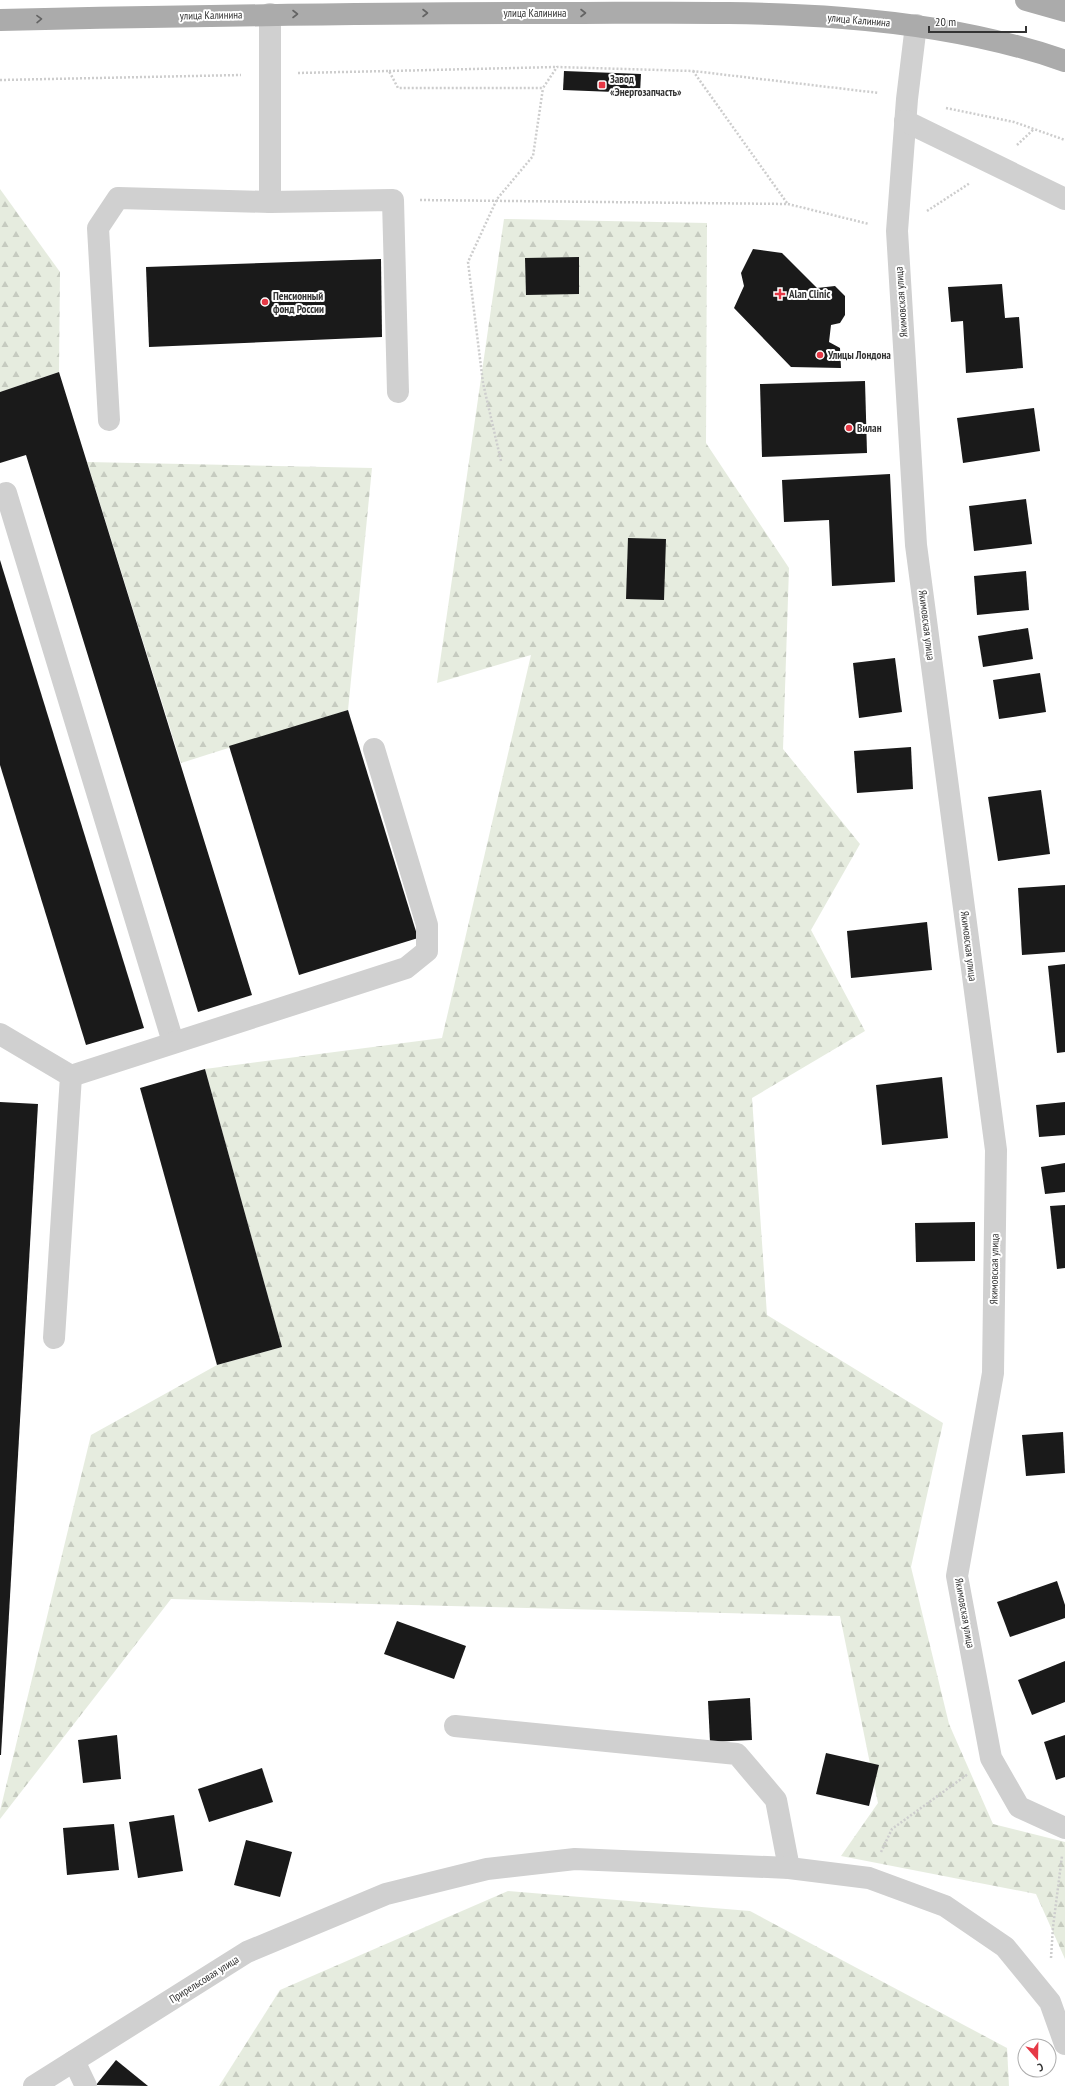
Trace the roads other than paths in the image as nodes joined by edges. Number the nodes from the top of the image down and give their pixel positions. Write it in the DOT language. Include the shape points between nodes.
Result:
graph roads {
  1 [pos="1026,0"];
  2 [pos="1065,11"];
  3 [pos="270,14"];
  4 [pos="0,20"];
  5 [pos="916,25"];
  6 [pos="1065,61"];
  7 [pos="905,122"];
  8 [pos="1065,199"];
  9 [pos="270,202"];
  10 [pos="398,392"];
  11 [pos="110,420"];
  12 [pos="6,493"];
  13 [pos="374,749"];
  14 [pos="0,1034"];
  15 [pos="173,1042"];
  16 [pos="71,1076"];
  17 [pos="54,1338"];
  18 [pos="455,1726"];
  19 [pos="1065,1828"];
  20 [pos="790,1868"];
  21 [pos="1065,2044"];
  22 [pos="74,2061"];
  23 [pos="34,2086"];
  24 [pos="86,2086"];
  1 -- 2 [label="main road"];
  4 -- 3 [label="main road, улица Калинина, one-way"];
  3 -- 5 [label="main road, улица Калинина, one-way" via="770,13"];
  3 -- 9 [label="street"];
  5 -- 6 [label="main road, улица Калинина" via="979,37"];
  5 -- 7 [label="street, Якимовская улица"];
  7 -- 8 [label="street"];
  7 -- 19 [label="street, Якимовская улица" via="897,231 916,545 996,1150 993,1373 958,1576 991,1758 1019,1807"];
  9 -- 10 [label="street" via="393,200"];
  9 -- 11 [label="street" via="118,198 98,228"];
  12 -- 15 [label="street"];
  13 -- 15 [label="street" via="427,925 427,951 406,968"];
  14 -- 16 [label="street"];
  15 -- 16 [label="street"];
  16 -- 17 [label="street"];
  18 -- 20 [label="street" via="737,1754 776,1800"];
  20 -- 21 [label="street, Прирельсовая улица" via="869,1878 946,1906 1005,1947 1050,2002"];
  20 -- 22 [label="street, Прирельсовая улица" via="576,1858 487,1869 386,1894 248,1952"];
  22 -- 23 [label="street, Прирельсовая улица"];
  22 -- 24 [label="street"];
}
